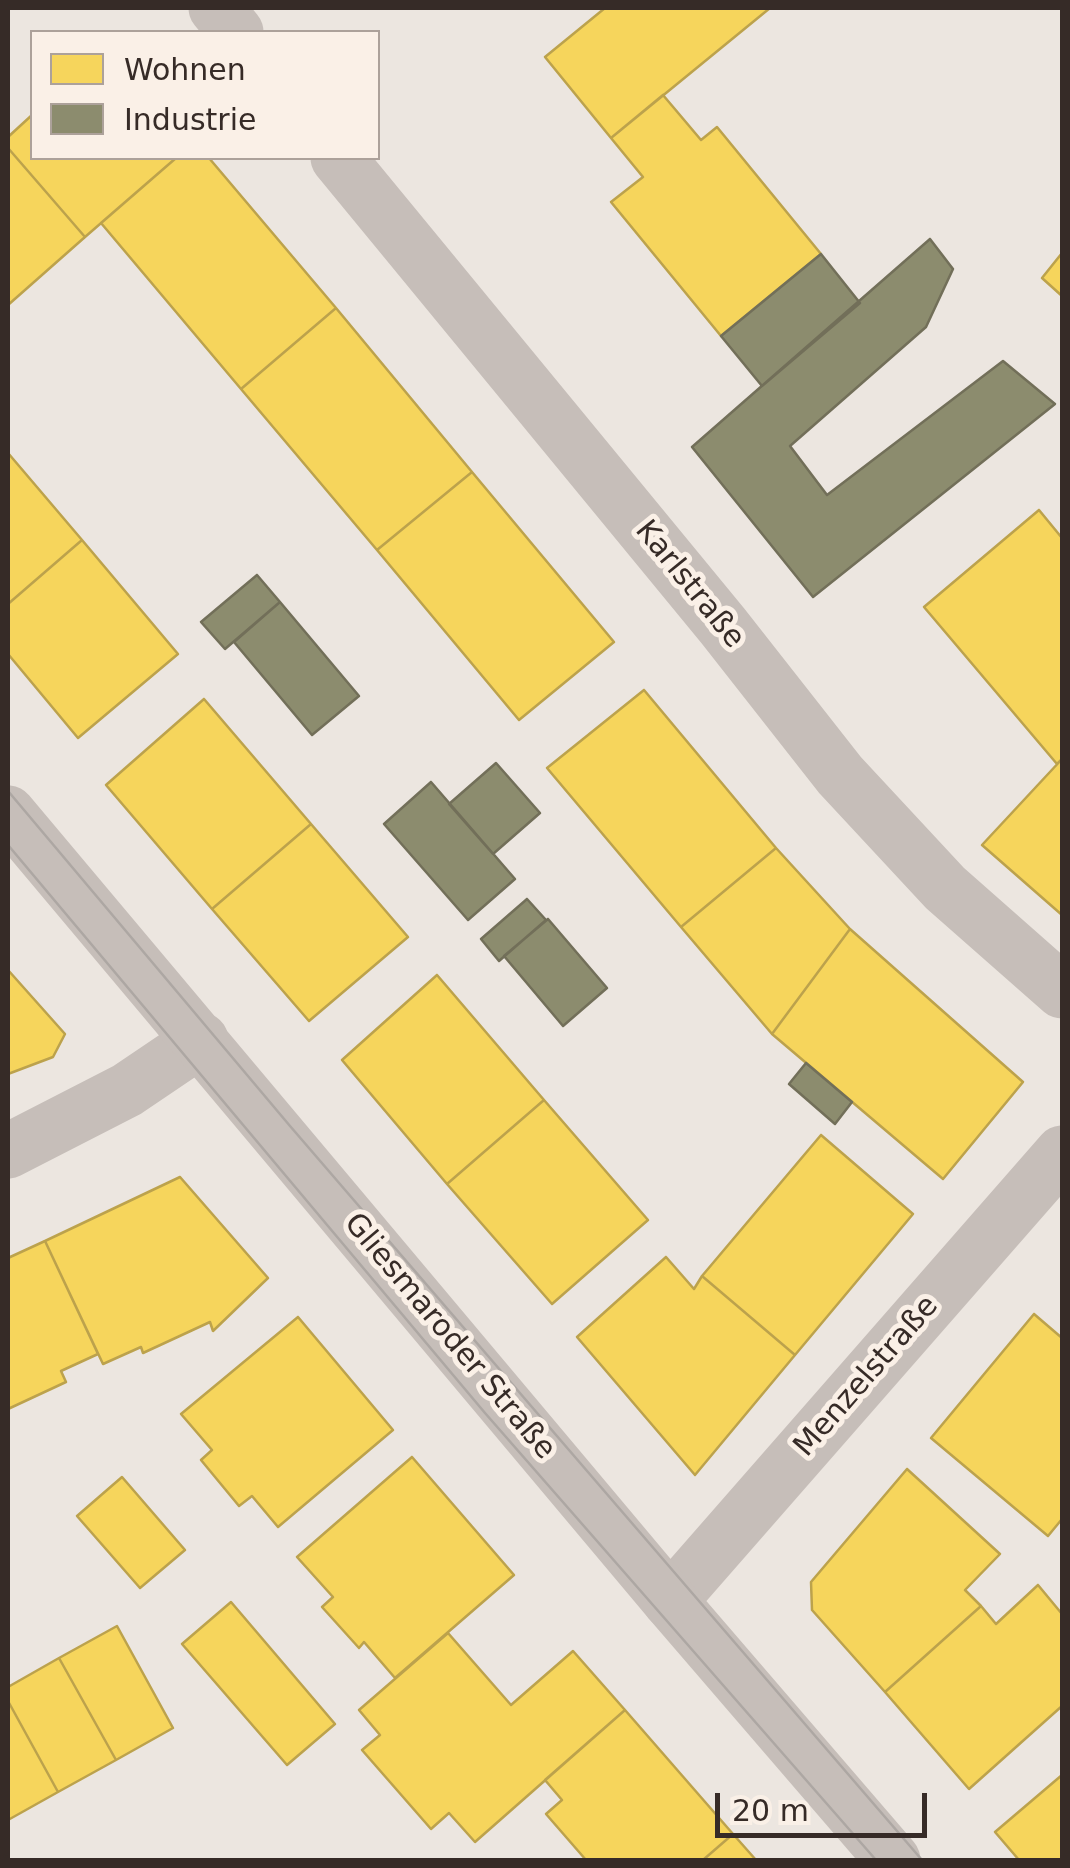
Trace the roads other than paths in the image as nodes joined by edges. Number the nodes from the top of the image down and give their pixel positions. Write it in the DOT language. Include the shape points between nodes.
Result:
graph roads {
  1 [pos="216,8"];
  2 [pos="234,30"];
  3 [pos="340,160"];
  4 [pos="8,812"];
  5 [pos="1062,991"];
  6 [pos="200,1040"];
  7 [pos="8,1151"];
  8 [pos="1062,1152"];
  9 [pos="670,1601"];
  10 [pos="893,1860"];
  1 -- 2 [label="street"];
  3 -- 5 [label="street, Karlstraße" via="840,774 944,888"];
  4 -- 6 [label="street, Gliesmaroder Straße"];
  6 -- 7 [label="street" via="127,1090"];
  6 -- 9 [label="street, Gliesmaroder Straße"];
  8 -- 9 [label="street, Menzelstraße"];
  9 -- 10 [label="street, Gliesmaroder Straße"];
}
